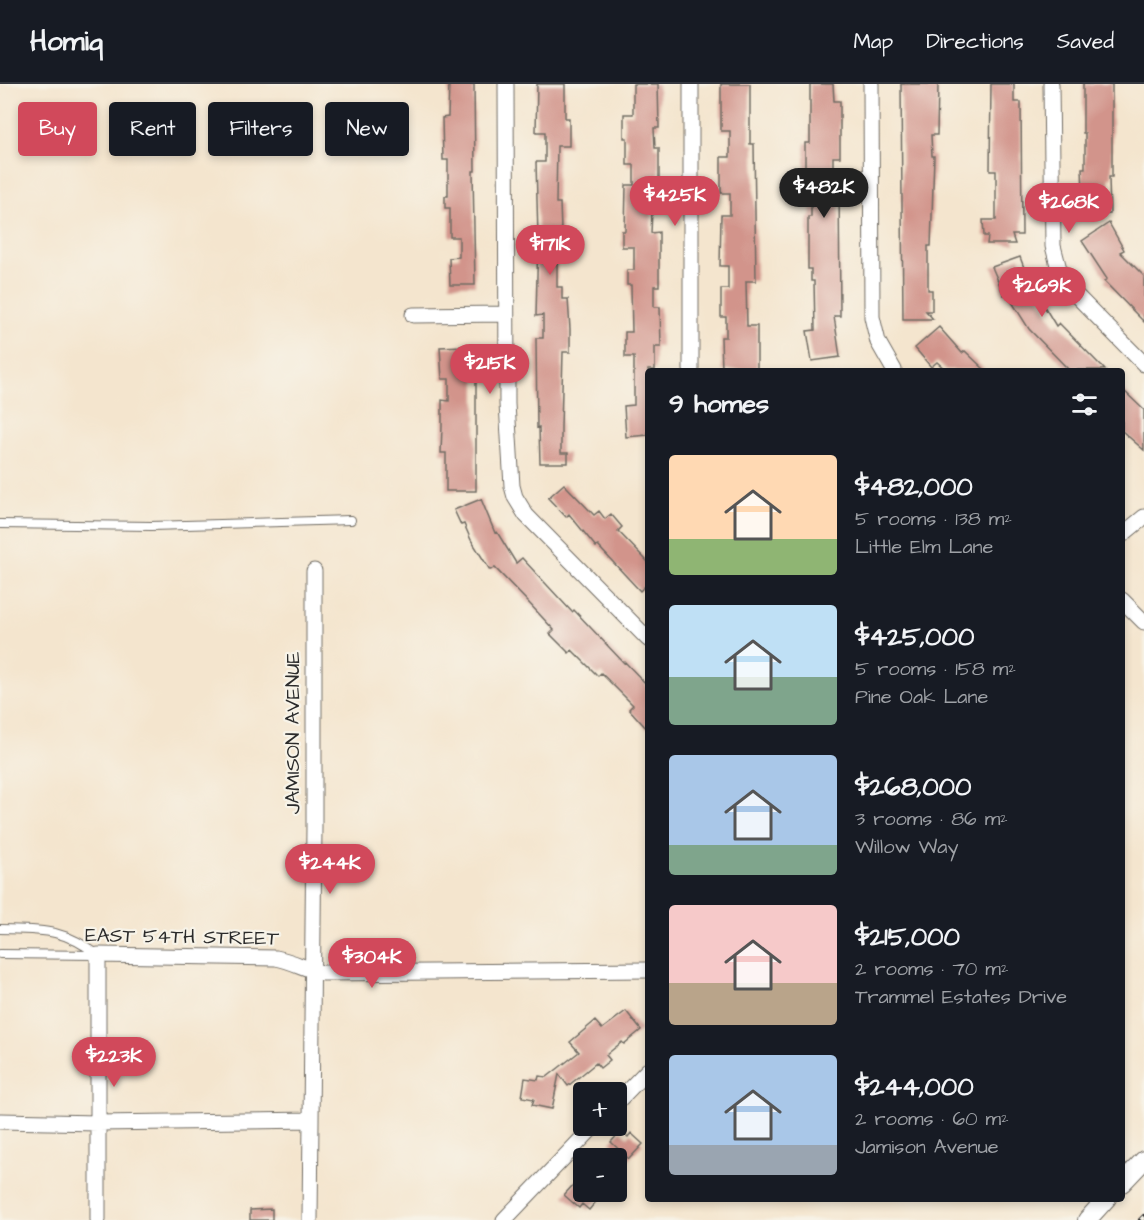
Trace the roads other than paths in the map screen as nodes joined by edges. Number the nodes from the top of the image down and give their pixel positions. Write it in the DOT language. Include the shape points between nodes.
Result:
graph roads {
  1 [pos="506,84"];
  2 [pos="691,84"];
  3 [pos="871,84"];
  4 [pos="1051,84"];
  5 [pos="506,314"];
  6 [pos="413,315"];
  7 [pos="1144,364"];
  8 [pos="691,368"];
  9 [pos="893,368"];
  10 [pos="1144,517"];
  11 [pos="351,520"];
  12 [pos="0,524"];
  13 [pos="1125,533"];
  14 [pos="314,571"];
  15 [pos="1125,603"];
  16 [pos="1144,622"];
  17 [pos="645,636"];
  18 [pos="0,929"];
  19 [pos="0,954"];
  20 [pos="98,956"];
  21 [pos="645,970"];
  22 [pos="312,971"];
  23 [pos="645,1073"];
  24 [pos="627,1092"];
  25 [pos="310,1120"];
  26 [pos="0,1121"];
  27 [pos="98,1123"];
  28 [pos="584,1136"];
  29 [pos="1144,1160"];
  30 [pos="1125,1180"];
  31 [pos="1103,1202"];
  32 [pos="98,1220"];
  33 [pos="310,1220"];
  34 [pos="504,1220"];
  35 [pos="1087,1220"];
  1 -- 5 [label="street"];
  2 -- 8 [label="street"];
  3 -- 9 [label="street" via="872,317 878,342"];
  4 -- 7 [label="street" via="1053,246 1059,269 1070,289"];
  5 -- 6 [label="street"];
  5 -- 17 [label="street" via="510,475 515,497 526,515"];
  10 -- 13 [label="street"];
  11 -- 12 [label="lane" via="151,526"];
  14 -- 22 [label="street, JAMISON AVENUE"];
  15 -- 16 [label="street"];
  18 -- 20 [label="lane" via="47,930 69,936"];
  19 -- 20 [label="lane, EAST 54TH STREET"];
  20 -- 22 [label="street, EAST 54TH STREET" via="276,958"];
  20 -- 27 [label="street"];
  21 -- 22 [label="street, EAST 54TH STREET"];
  22 -- 25 [label="street, JAMISON AVENUE"];
  23 -- 24 [label="street"];
  25 -- 27 [label="street"];
  25 -- 33 [label="street, JAMISON AVENUE"];
  26 -- 27 [label="street"];
  27 -- 32 [label="street"];
  28 -- 34 [label="street"];
  29 -- 30 [label="street"];
  31 -- 35 [label="street"];
}
